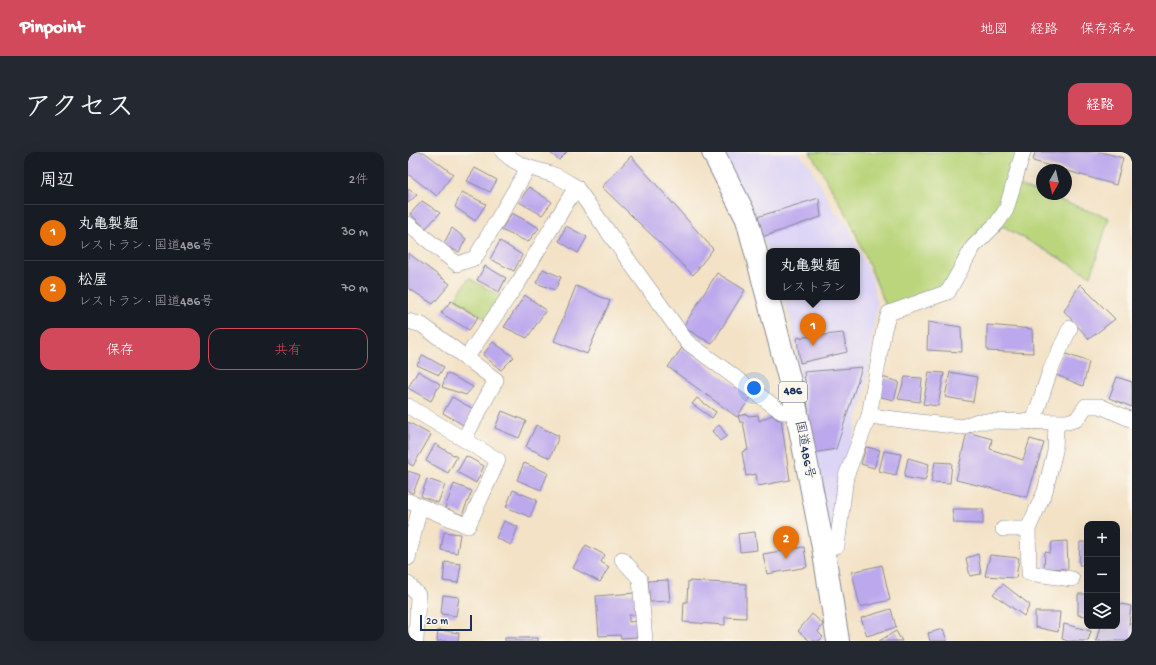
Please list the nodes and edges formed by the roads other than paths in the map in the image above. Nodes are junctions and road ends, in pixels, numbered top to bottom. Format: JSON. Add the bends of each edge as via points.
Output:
{"nodes":[{"id":1,"x":503,"y":152,"type":"edge"},
{"id":2,"x":713,"y":152,"type":"edge"},
{"id":3,"x":1023,"y":152,"type":"edge"},
{"id":4,"x":528,"y":168,"type":"junction"},
{"id":5,"x":576,"y":187,"type":"junction"},
{"id":6,"x":408,"y":224,"type":"edge"},
{"id":7,"x":766,"y":290,"type":"edge"},
{"id":8,"x":769,"y":300,"type":"edge"},
{"id":9,"x":408,"y":321,"type":"edge"},
{"id":10,"x":1070,"y":328,"type":"dead end"},
{"id":11,"x":466,"y":358,"type":"junction"},
{"id":12,"x":408,"y":406,"type":"edge"},
{"id":13,"x":797,"y":412,"type":"junction"},
{"id":14,"x":869,"y":416,"type":"junction"},
{"id":15,"x":1132,"y":420,"type":"edge"},
{"id":16,"x":1033,"y":422,"type":"junction"},
{"id":17,"x":1056,"y":422,"type":"junction"},
{"id":18,"x":464,"y":440,"type":"junction"},
{"id":19,"x":414,"y":503,"type":"edge"},
{"id":20,"x":1003,"y":529,"type":"dead end"},
{"id":21,"x":1028,"y":529,"type":"junction"},
{"id":22,"x":823,"y":547,"type":"junction"},
{"id":23,"x":408,"y":558,"type":"edge"},
{"id":24,"x":622,"y":559,"type":"dead end"},
{"id":25,"x":1072,"y":579,"type":"dead end"},
{"id":26,"x":408,"y":584,"type":"edge"},
{"id":27,"x":416,"y":641,"type":"edge"},
{"id":28,"x":645,"y":641,"type":"edge"},
{"id":29,"x":838,"y":641,"type":"edge"}],
"edges":[{"from":1,"to":4,"type":"street"},
{"from":2,"to":7,"type":"highway","name":"国道486号","number":"486","via":[[747,219]]},
{"from":3,"to":14,"type":"street","via":[[1006,210],[973,247],[948,292],[889,313]]},
{"from":4,"to":5,"type":"street","via":[[556,176]]},
{"from":4,"to":6,"type":"street","via":[[475,258],[458,264]]},
{"from":5,"to":11,"type":"street","via":[[520,280]]},
{"from":5,"to":13,"type":"street","via":[[687,342],[782,412]]},
{"from":8,"to":13,"type":"highway","name":"国道486号","number":"486"},
{"from":9,"to":11,"type":"street","via":[[422,325]]},
{"from":10,"to":16,"type":"street","via":[[1050,371]]},
{"from":11,"to":18,"type":"street","via":[[496,380]]},
{"from":12,"to":18,"type":"street"},
{"from":13,"to":22,"type":"highway","name":"国道486号","number":"486"},
{"from":14,"to":16,"type":"street","via":[[962,427],[978,421]]},
{"from":14,"to":22,"type":"street","via":[[846,476],[837,546]]},
{"from":15,"to":17,"type":"street","via":[[1100,406],[1086,406],[1077,419]]},
{"from":16,"to":17,"type":"street"},
{"from":17,"to":21,"type":"street","via":[[1055,451],[1045,492]]},
{"from":18,"to":19,"type":"street","via":[[498,460],[468,526]]},
{"from":19,"to":23,"type":"street"},
{"from":20,"to":21,"type":"street"},
{"from":21,"to":25,"type":"street","via":[[1029,573]]},
{"from":22,"to":29,"type":"highway","name":"国道486号","number":"486"},
{"from":24,"to":28,"type":"street","via":[[640,579]]},
{"from":26,"to":27,"type":"street","via":[[418,594]]}]}
